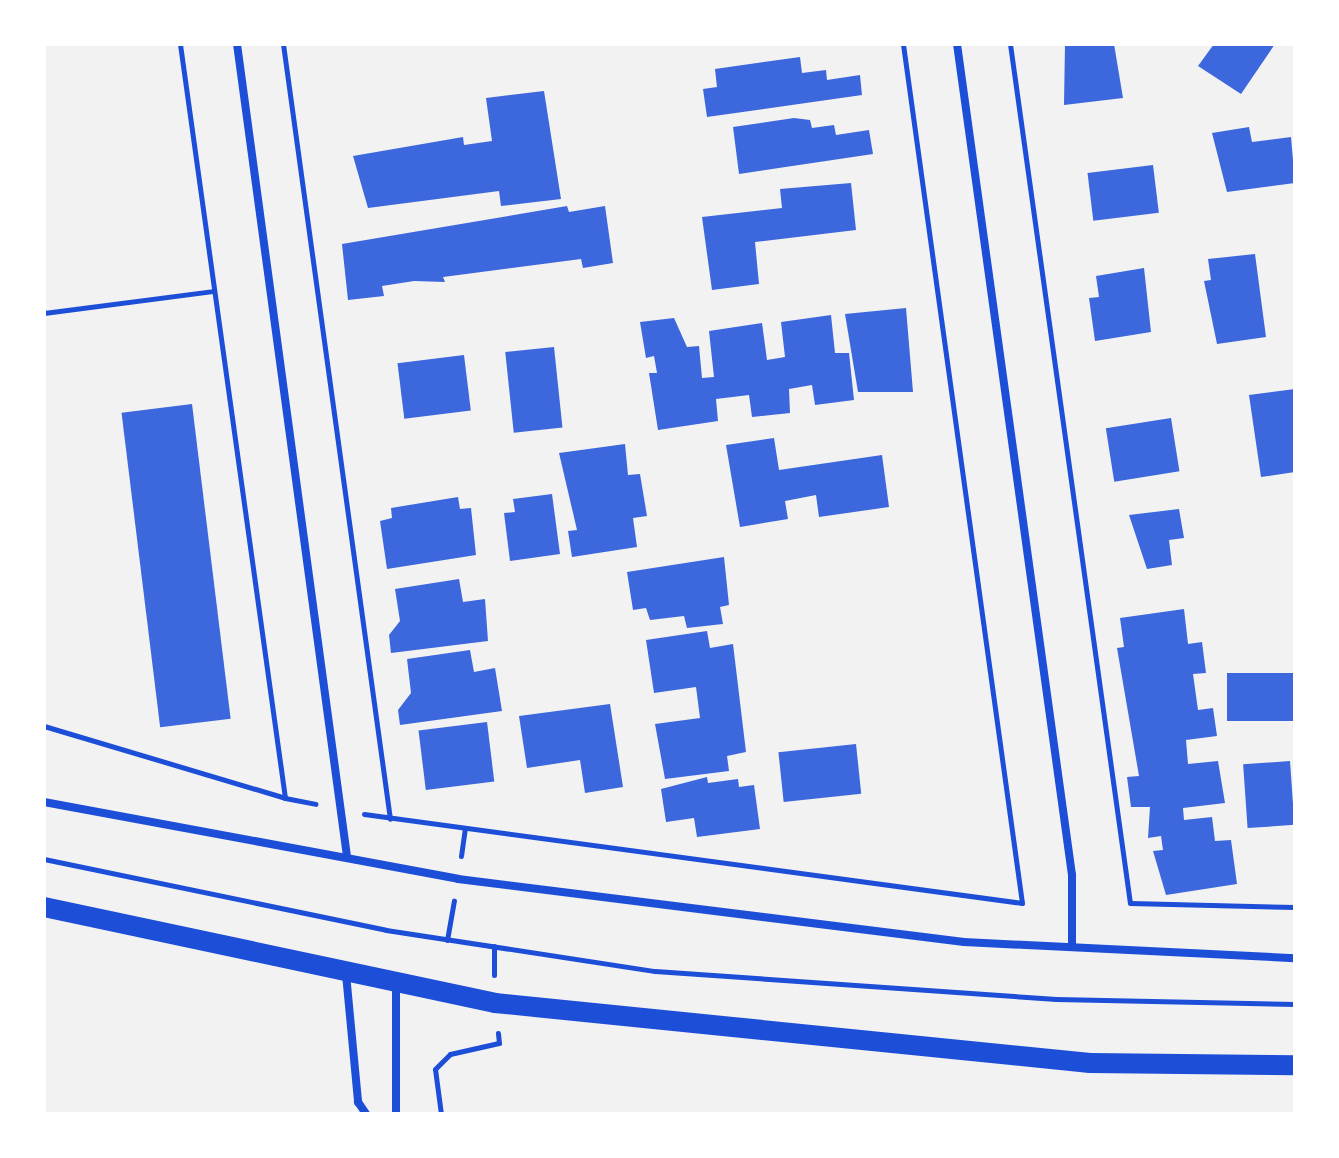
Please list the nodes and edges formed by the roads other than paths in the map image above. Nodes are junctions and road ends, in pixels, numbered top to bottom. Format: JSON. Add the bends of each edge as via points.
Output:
{"nodes":[{"id":1,"x":237,"y":44,"type":"edge"},
{"id":2,"x":957,"y":44,"type":"edge"},
{"id":3,"x":44,"y":802,"type":"edge"},
{"id":4,"x":347,"y":857,"type":"junction"},
{"id":5,"x":44,"y":907,"type":"edge"},
{"id":6,"x":1072,"y":944,"type":"junction"},
{"id":7,"x":1295,"y":958,"type":"edge"},
{"id":8,"x":346,"y":974,"type":"junction"},
{"id":9,"x":396,"y":986,"type":"junction"},
{"id":10,"x":1295,"y":1065,"type":"edge"},
{"id":11,"x":366,"y":1114,"type":"edge"},
{"id":12,"x":396,"y":1114,"type":"edge"}],
"edges":[{"from":1,"to":4,"type":"street"},
{"from":2,"to":6,"type":"street","via":[[1072,875]]},
{"from":3,"to":4,"type":"street"},
{"from":4,"to":6,"type":"street","via":[[458,879],[964,942]]},
{"from":5,"to":8,"type":"main road"},
{"from":6,"to":7,"type":"street"},
{"from":8,"to":9,"type":"main road"},
{"from":8,"to":11,"type":"street","via":[[358,1102]]},
{"from":9,"to":10,"type":"main road","via":[[495,1003],[1090,1063]]},
{"from":9,"to":12,"type":"street"}]}
